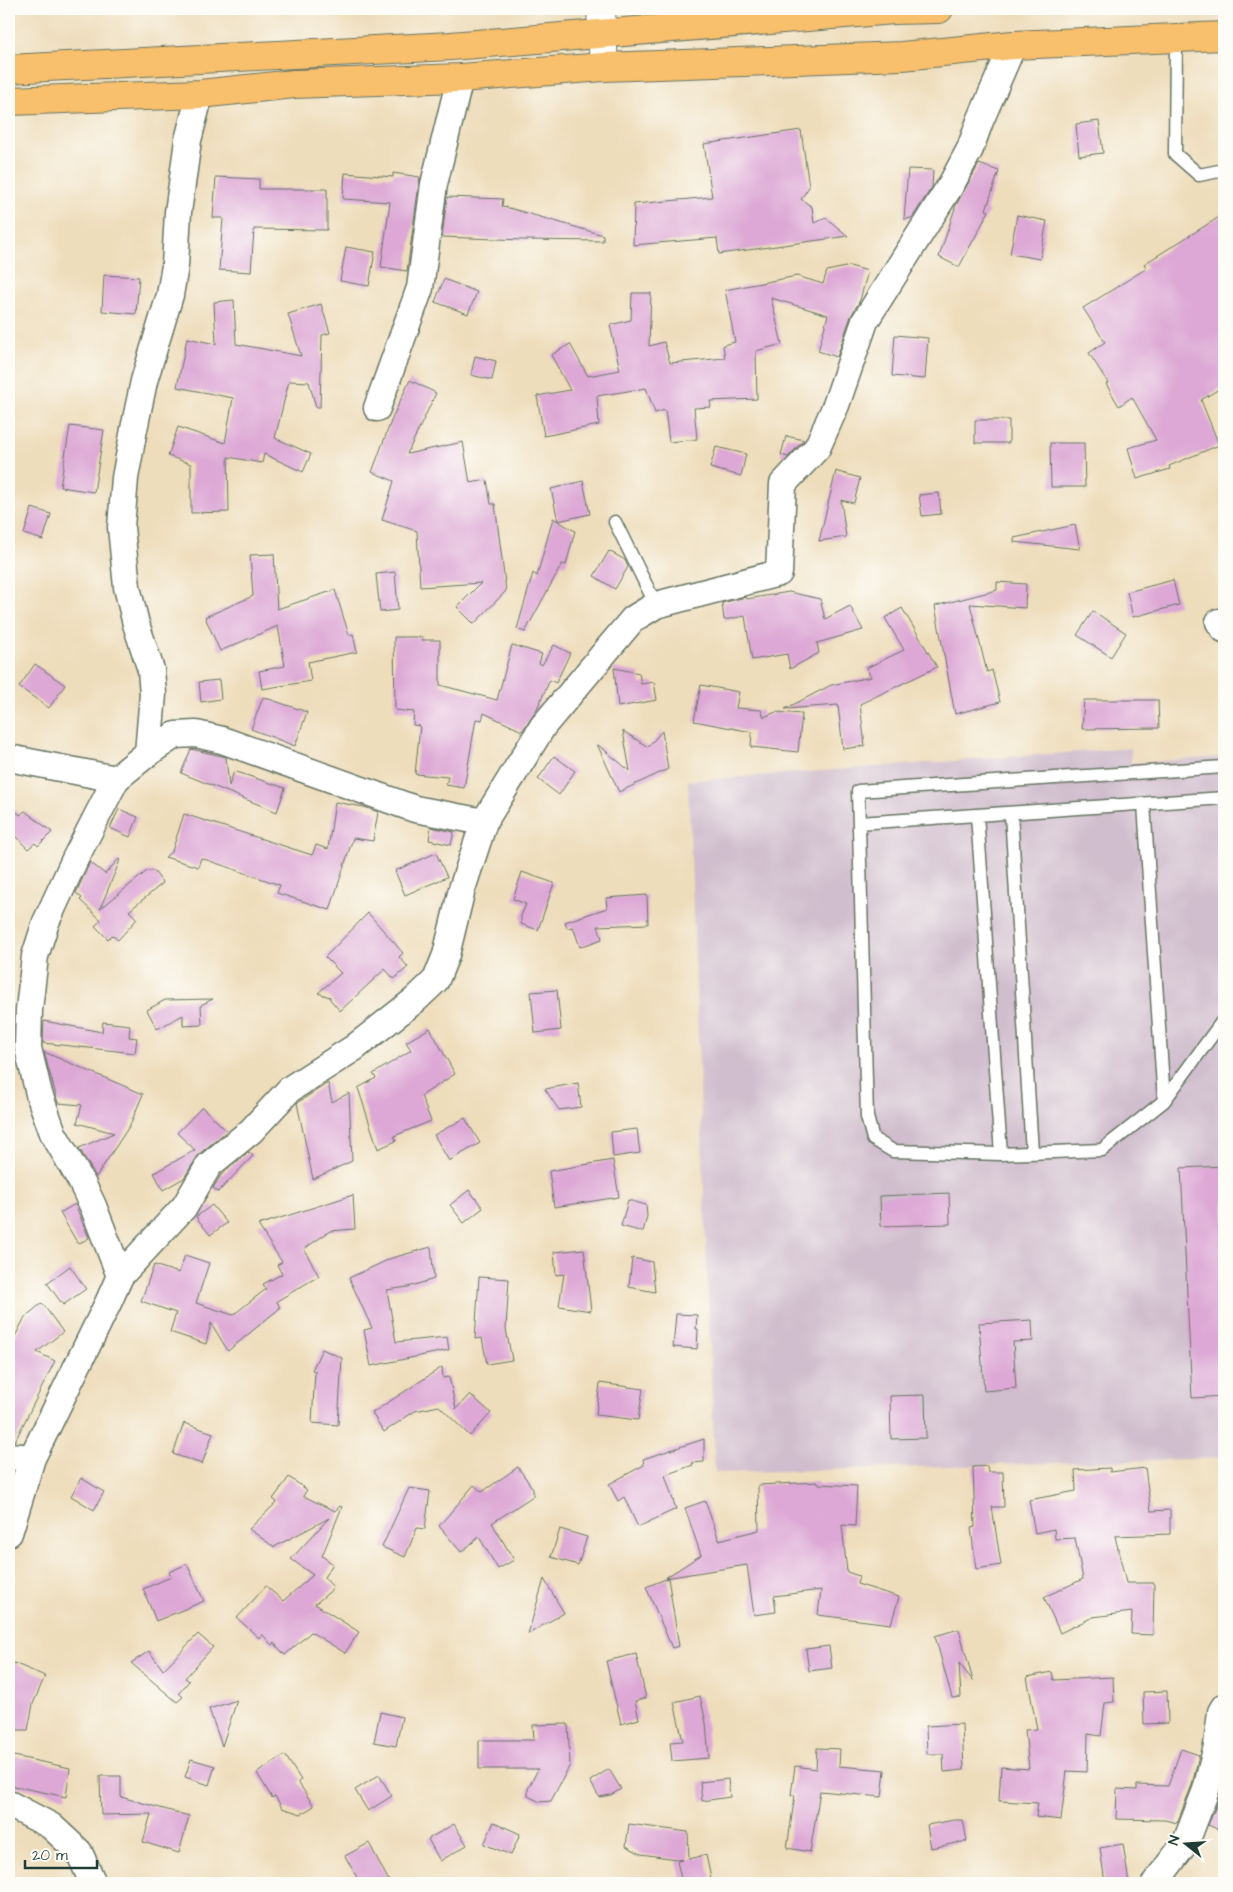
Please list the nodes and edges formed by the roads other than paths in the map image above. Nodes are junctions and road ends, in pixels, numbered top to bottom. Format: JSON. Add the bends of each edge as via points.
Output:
{"nodes":[{"id":1,"x":939,"y":9,"type":"edge"},
{"id":2,"x":894,"y":10,"type":"edge"},
{"id":3,"x":602,"y":22,"type":"edge"},
{"id":4,"x":1224,"y":36,"type":"edge"},
{"id":5,"x":1176,"y":38,"type":"junction"},
{"id":6,"x":1013,"y":45,"type":"junction"},
{"id":7,"x":604,"y":67,"type":"junction"},
{"id":8,"x":9,"y":69,"type":"edge"},
{"id":9,"x":460,"y":78,"type":"junction"},
{"id":10,"x":200,"y":94,"type":"junction"},
{"id":11,"x":9,"y":101,"type":"edge"},
{"id":12,"x":1224,"y":170,"type":"edge"},
{"id":13,"x":377,"y":408,"type":"dead end"},
{"id":14,"x":614,"y":522,"type":"dead end"},
{"id":15,"x":656,"y":605,"type":"junction"},
{"id":16,"x":148,"y":753,"type":"junction"},
{"id":17,"x":9,"y":758,"type":"edge"},
{"id":18,"x":1224,"y":767,"type":"edge"},
{"id":19,"x":116,"y":779,"type":"junction"},
{"id":20,"x":1224,"y":798,"type":"edge"},
{"id":21,"x":1144,"y":804,"type":"junction"},
{"id":22,"x":1011,"y":812,"type":"junction"},
{"id":23,"x":977,"y":815,"type":"junction"},
{"id":24,"x":484,"y":822,"type":"junction"},
{"id":25,"x":859,"y":823,"type":"junction"},
{"id":26,"x":1224,"y":1019,"type":"edge"},
{"id":27,"x":1164,"y":1101,"type":"junction"},
{"id":28,"x":1032,"y":1152,"type":"junction"},
{"id":29,"x":1001,"y":1154,"type":"junction"},
{"id":30,"x":120,"y":1276,"type":"junction"},
{"id":31,"x":20,"y":1457,"type":"edge"},
{"id":32,"x":9,"y":1533,"type":"edge"},
{"id":33,"x":1224,"y":1707,"type":"edge"},
{"id":34,"x":9,"y":1804,"type":"edge"},
{"id":35,"x":93,"y":1883,"type":"edge"},
{"id":36,"x":1155,"y":1883,"type":"edge"}],
"edges":[{"from":1,"to":2,"type":"highway"},
{"from":2,"to":3,"type":"highway"},
{"from":3,"to":7,"type":"street"},
{"from":3,"to":8,"type":"highway","via":[[451,46]]},
{"from":4,"to":5,"type":"highway"},
{"from":5,"to":6,"type":"highway"},
{"from":5,"to":12,"type":"lane","via":[[1175,154],[1199,175]]},
{"from":6,"to":7,"type":"highway","via":[[902,56]]},
{"from":6,"to":15,"type":"street","via":[[970,149],[952,183],[865,321],[836,405],[817,448],[783,484],[779,573]]},
{"from":7,"to":9,"type":"highway"},
{"from":9,"to":10,"type":"highway","via":[[294,84]]},
{"from":9,"to":13,"type":"street","via":[[434,184],[420,288]]},
{"from":10,"to":11,"type":"highway"},
{"from":10,"to":16,"type":"street","via":[[188,140],[178,212],[176,266],[144,381],[125,478],[121,527],[128,587],[151,670],[153,694]]},
{"from":14,"to":15,"type":"lane"},
{"from":15,"to":24,"type":"street","via":[[633,619],[543,726]]},
{"from":16,"to":19,"type":"street"},
{"from":16,"to":24,"type":"street","via":[[174,735],[196,734],[222,740],[415,809]]},
{"from":17,"to":19,"type":"street"},
{"from":18,"to":25,"type":"lane","via":[[858,791]]},
{"from":19,"to":30,"type":"street","via":[[46,922],[36,956],[28,1048],[53,1134],[94,1206]]},
{"from":20,"to":21,"type":"lane"},
{"from":21,"to":22,"type":"lane"},
{"from":21,"to":27,"type":"lane"},
{"from":22,"to":23,"type":"lane"},
{"from":22,"to":28,"type":"lane"},
{"from":23,"to":25,"type":"lane"},
{"from":23,"to":29,"type":"lane"},
{"from":24,"to":30,"type":"street","via":[[436,980],[354,1048],[290,1090],[251,1132],[209,1165],[185,1206]]},
{"from":25,"to":29,"type":"lane","via":[[867,1117],[873,1139],[893,1151]]},
{"from":26,"to":27,"type":"lane"},
{"from":27,"to":28,"type":"lane","via":[[1102,1150]]},
{"from":28,"to":29,"type":"lane"},
{"from":30,"to":31,"type":"street","via":[[108,1304]]},
{"from":31,"to":32,"type":"street"},
{"from":33,"to":36,"type":"street","via":[[1206,1790],[1186,1842]]},
{"from":34,"to":35,"type":"street","via":[[51,1826],[79,1852]]}]}
